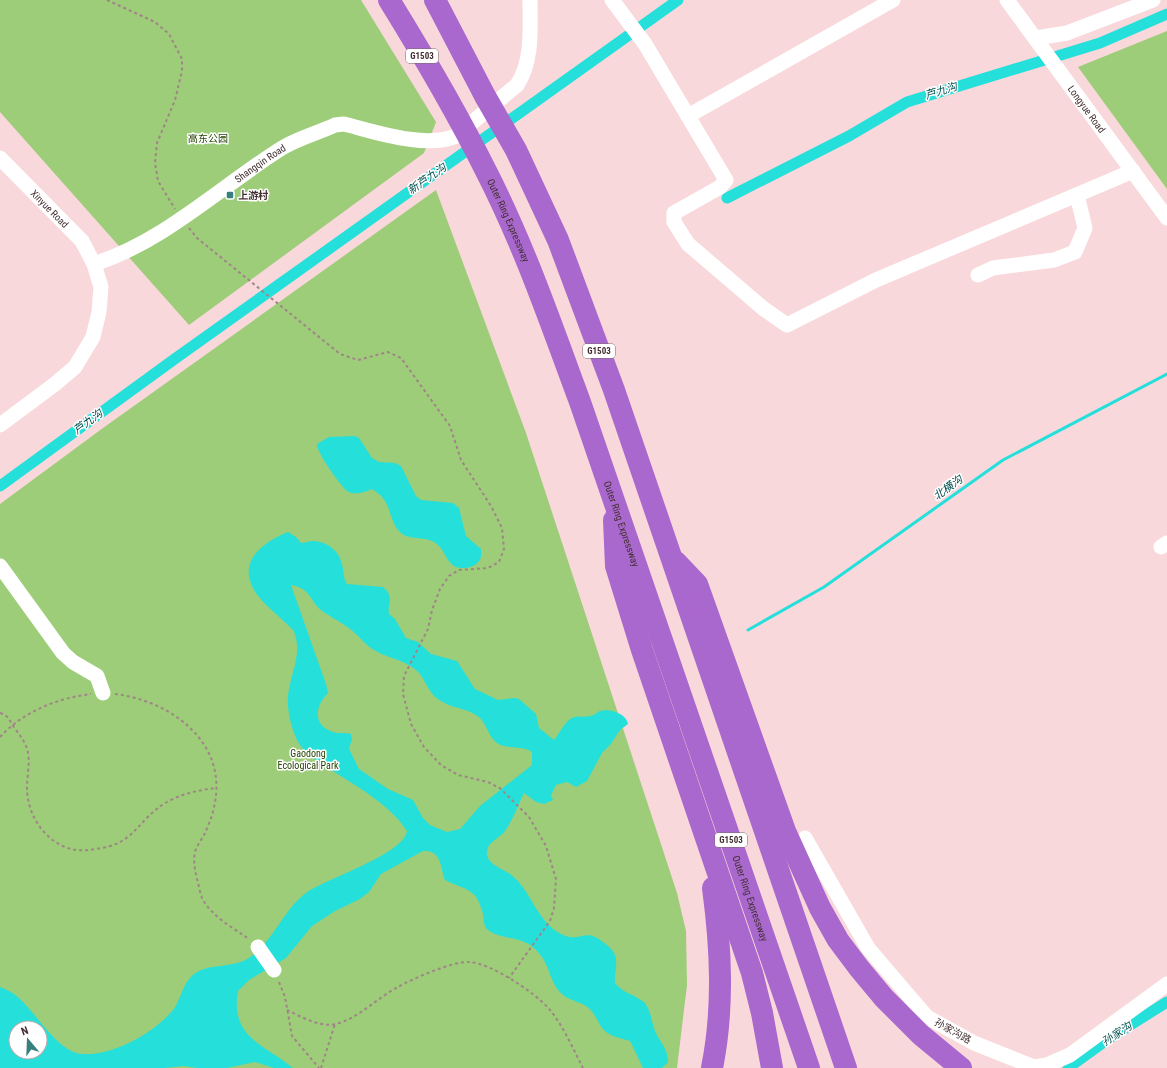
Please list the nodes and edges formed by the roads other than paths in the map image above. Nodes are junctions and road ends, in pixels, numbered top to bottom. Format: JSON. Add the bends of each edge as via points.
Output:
{"nodes":[{"id":1,"x":389,"y":0,"type":"edge"},
{"id":2,"x":435,"y":0,"type":"edge"},
{"id":3,"x":530,"y":0,"type":"edge"},
{"id":4,"x":612,"y":0,"type":"edge"},
{"id":5,"x":893,"y":0,"type":"edge"},
{"id":6,"x":1007,"y":0,"type":"edge"},
{"id":7,"x":1153,"y":0,"type":"edge"},
{"id":8,"x":1036,"y":39,"type":"junction"},
{"id":9,"x":688,"y":116,"type":"junction"},
{"id":10,"x":0,"y":158,"type":"edge"},
{"id":11,"x":1133,"y":171,"type":"junction"},
{"id":12,"x":1077,"y":195,"type":"junction"},
{"id":13,"x":1167,"y":218,"type":"edge"},
{"id":14,"x":94,"y":264,"type":"junction"},
{"id":15,"x":978,"y":275,"type":"dead end"},
{"id":16,"x":0,"y":425,"type":"edge"},
{"id":17,"x":613,"y":497,"type":"junction"},
{"id":18,"x":671,"y":557,"type":"junction"},
{"id":19,"x":0,"y":566,"type":"edge"},
{"id":20,"x":103,"y":693,"type":"road end"},
{"id":21,"x":805,"y":838,"type":"dead end"},
{"id":22,"x":716,"y":867,"type":"junction"},
{"id":23,"x":258,"y":947,"type":"road end"},
{"id":24,"x":274,"y":970,"type":"road end"},
{"id":25,"x":1167,"y":984,"type":"edge"},
{"id":26,"x":712,"y":1068,"type":"edge"},
{"id":27,"x":772,"y":1068,"type":"edge"},
{"id":28,"x":809,"y":1068,"type":"edge"},
{"id":29,"x":846,"y":1068,"type":"edge"},
{"id":30,"x":961,"y":1068,"type":"edge"}],
"edges":[{"from":1,"to":17,"type":"highway","name":"Outer Ring Expressway","number":"G1503","via":[[487,172],[549,317]]},
{"from":2,"to":18,"type":"highway","number":"G1503","via":[[516,150],[558,240],[614,390]]},
{"from":3,"to":14,"type":"street","name":"Shangqin Road","via":[[524,75],[517,85],[456,136],[447,140],[426,142],[344,124],[335,125],[283,147],[181,220],[119,256]]},
{"from":4,"to":9,"type":"street","via":[[645,44]]},
{"from":5,"to":9,"type":"street"},
{"from":6,"to":8,"type":"street","name":"Longyue Road"},
{"from":7,"to":8,"type":"street","via":[[1067,33]]},
{"from":8,"to":11,"type":"street","name":"Longyue Road"},
{"from":9,"to":12,"type":"street","via":[[726,180],[720,187],[674,213],[674,222],[688,244],[764,309],[787,325],[876,280]]},
{"from":10,"to":14,"type":"street","name":"Xinyue Road","via":[[82,241]]},
{"from":11,"to":12,"type":"street"},
{"from":11,"to":13,"type":"street","name":"Longyue Road"},
{"from":12,"to":15,"type":"street","via":[[1084,228],[1075,252],[1054,260],[993,268]]},
{"from":14,"to":16,"type":"street","via":[[101,287],[93,337],[75,367]]},
{"from":17,"to":22,"type":"highway","via":[[616,566]]},
{"from":17,"to":28,"type":"highway","name":"Outer Ring Expressway","number":"G1503"},
{"from":18,"to":29,"type":"highway","number":"G1503"},
{"from":18,"to":30,"type":"highway","via":[[697,584],[774,801],[801,869],[838,940],[884,998],[921,1035]]},
{"from":19,"to":20,"type":"street","via":[[63,653],[97,676]]},
{"from":21,"to":25,"type":"street","name":"孙家沟路","via":[[868,948],[927,1017],[987,1048],[1034,1067],[1047,1065],[1070,1055]]},
{"from":22,"to":26,"type":"highway","via":[[712,882],[721,970]]},
{"from":22,"to":27,"type":"highway","via":[[752,973]]},
{"from":23,"to":24,"type":"street"}]}
